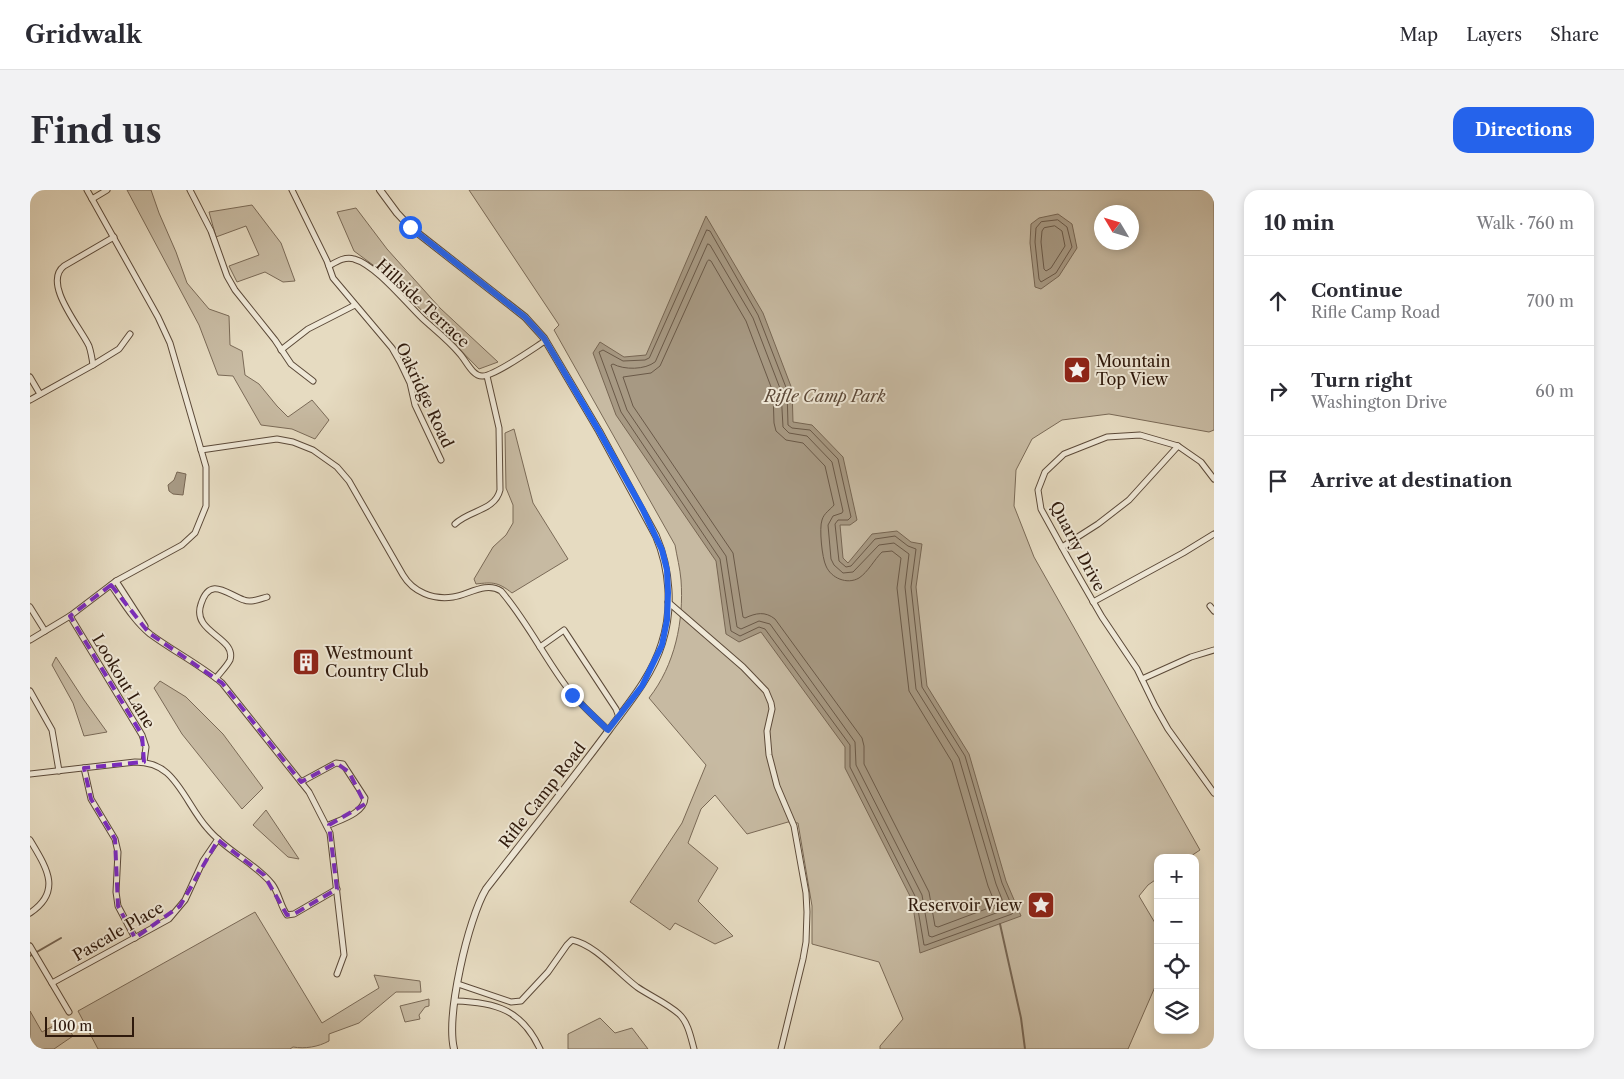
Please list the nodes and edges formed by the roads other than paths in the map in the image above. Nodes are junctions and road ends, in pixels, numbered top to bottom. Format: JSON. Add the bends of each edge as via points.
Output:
{"nodes":[{"id":1,"x":87,"y":190,"type":"edge"},
{"id":2,"x":107,"y":190,"type":"edge"},
{"id":3,"x":190,"y":190,"type":"edge"},
{"id":4,"x":292,"y":190,"type":"edge"},
{"id":5,"x":380,"y":190,"type":"edge"},
{"id":6,"x":92,"y":199,"type":"junction"},
{"id":7,"x":114,"y":238,"type":"junction"},
{"id":8,"x":329,"y":266,"type":"junction"},
{"id":9,"x":355,"y":305,"type":"junction"},
{"id":10,"x":130,"y":334,"type":"dead end"},
{"id":11,"x":545,"y":341,"type":"junction"},
{"id":12,"x":281,"y":350,"type":"junction"},
{"id":13,"x":93,"y":365,"type":"junction"},
{"id":14,"x":488,"y":376,"type":"junction"},
{"id":15,"x":30,"y":377,"type":"edge"},
{"id":16,"x":313,"y":381,"type":"dead end"},
{"id":17,"x":40,"y":394,"type":"junction"},
{"id":18,"x":30,"y":400,"type":"edge"},
{"id":19,"x":1178,"y":446,"type":"junction"},
{"id":20,"x":201,"y":450,"type":"junction"},
{"id":21,"x":441,"y":460,"type":"dead end"},
{"id":22,"x":1214,"y":479,"type":"edge"},
{"id":23,"x":455,"y":524,"type":"dead end"},
{"id":24,"x":1214,"y":534,"type":"edge"},
{"id":25,"x":1062,"y":547,"type":"junction"},
{"id":26,"x":116,"y":581,"type":"junction"},
{"id":27,"x":111,"y":585,"type":"junction"},
{"id":28,"x":267,"y":597,"type":"dead end"},
{"id":29,"x":668,"y":602,"type":"junction"},
{"id":30,"x":1093,"y":602,"type":"junction"},
{"id":31,"x":30,"y":607,"type":"edge"},
{"id":32,"x":70,"y":616,"type":"junction"},
{"id":33,"x":45,"y":631,"type":"junction"},
{"id":34,"x":149,"y":633,"type":"junction"},
{"id":35,"x":30,"y":640,"type":"edge"},
{"id":36,"x":540,"y":647,"type":"junction"},
{"id":37,"x":1214,"y":650,"type":"edge"},
{"id":38,"x":216,"y":678,"type":"junction"},
{"id":39,"x":1142,"y":679,"type":"junction"},
{"id":40,"x":30,"y":691,"type":"edge"},
{"id":41,"x":619,"y":717,"type":"junction"},
{"id":42,"x":608,"y":730,"type":"junction"},
{"id":43,"x":144,"y":762,"type":"junction"},
{"id":44,"x":84,"y":768,"type":"junction"},
{"id":45,"x":59,"y":771,"type":"junction"},
{"id":46,"x":30,"y":774,"type":"edge"},
{"id":47,"x":302,"y":782,"type":"junction"},
{"id":48,"x":1214,"y":793,"type":"edge"},
{"id":49,"x":327,"y":826,"type":"junction"},
{"id":50,"x":30,"y":840,"type":"edge"},
{"id":51,"x":218,"y":840,"type":"junction"},
{"id":52,"x":337,"y":889,"type":"junction"},
{"id":53,"x":30,"y":913,"type":"edge"},
{"id":54,"x":135,"y":938,"type":"junction"},
{"id":55,"x":30,"y":946,"type":"edge"},
{"id":56,"x":337,"y":974,"type":"dead end"},
{"id":57,"x":52,"y":983,"type":"junction"},
{"id":58,"x":458,"y":984,"type":"junction"},
{"id":59,"x":494,"y":996,"type":"junction"},
{"id":60,"x":455,"y":1001,"type":"junction"},
{"id":61,"x":492,"y":1005,"type":"junction"},
{"id":62,"x":69,"y":1012,"type":"dead end"},
{"id":63,"x":454,"y":1049,"type":"edge"},
{"id":64,"x":540,"y":1049,"type":"edge"},
{"id":65,"x":694,"y":1049,"type":"edge"},
{"id":66,"x":781,"y":1049,"type":"edge"}],
"edges":[{"from":1,"to":6,"type":"street"},
{"from":2,"to":6,"type":"street"},
{"from":3,"to":12,"type":"street","via":[[211,231],[231,283]]},
{"from":4,"to":8,"type":"street","name":"Oakridge Road"},
{"from":5,"to":11,"type":"street","name":"Rifle Camp Road","via":[[410,227],[525,317]]},
{"from":6,"to":7,"type":"street"},
{"from":7,"to":13,"type":"street","via":[[60,269],[56,277],[57,289],[89,346]]},
{"from":7,"to":20,"type":"street","via":[[164,330]]},
{"from":8,"to":9,"type":"street","name":"Oakridge Road","via":[[333,278]]},
{"from":8,"to":14,"type":"street","name":"Hillside Terrace","via":[[348,258],[366,265],[443,336],[473,372]]},
{"from":9,"to":12,"type":"street","via":[[308,329]]},
{"from":9,"to":21,"type":"street","name":"Oakridge Road","via":[[400,362]]},
{"from":10,"to":13,"type":"street","via":[[119,349]]},
{"from":11,"to":14,"type":"street"},
{"from":11,"to":29,"type":"street","name":"Rifle Camp Road","via":[[656,536],[667,570]]},
{"from":12,"to":16,"type":"street","via":[[291,364]]},
{"from":13,"to":17,"type":"street"},
{"from":14,"to":23,"type":"street","via":[[499,428],[500,490],[494,503]]},
{"from":15,"to":17,"type":"street"},
{"from":17,"to":18,"type":"street"},
{"from":19,"to":22,"type":"street","name":"Quarry Drive","via":[[1201,462]]},
{"from":19,"to":25,"type":"street","via":[[1129,500]]},
{"from":19,"to":25,"type":"street","name":"Quarry Drive","via":[[1140,435],[1107,437],[1064,454],[1045,472],[1038,490],[1041,509]]},
{"from":20,"to":26,"type":"street","via":[[206,467],[206,506],[195,533],[182,545]]},
{"from":20,"to":36,"type":"street","via":[[270,439],[285,440],[313,450],[337,466],[349,481],[412,587],[426,595],[443,598],[484,587],[497,588]]},
{"from":24,"to":30,"type":"street"},
{"from":25,"to":30,"type":"street","name":"Quarry Drive"},
{"from":26,"to":27,"type":"street"},
{"from":26,"to":34,"type":"street"},
{"from":27,"to":32,"type":"street"},
{"from":27,"to":34,"type":"street"},
{"from":28,"to":38,"type":"street","via":[[244,600],[217,588],[203,596],[198,612],[201,621],[227,644],[231,654],[229,662]]},
{"from":29,"to":41,"type":"street","name":"Rifle Camp Road","via":[[665,633],[656,658],[642,686]]},
{"from":29,"to":66,"type":"street","via":[[743,667],[766,691],[772,703],[766,731],[769,755],[777,786],[794,826],[807,912],[803,958]]},
{"from":30,"to":39,"type":"street","name":"Quarry Drive"},
{"from":31,"to":33,"type":"street"},
{"from":32,"to":33,"type":"street"},
{"from":32,"to":43,"type":"street","name":"Lookout Lane","via":[[142,735],[146,747]]},
{"from":33,"to":35,"type":"street"},
{"from":34,"to":38,"type":"street"},
{"from":36,"to":41,"type":"street","via":[[564,630]]},
{"from":36,"to":42,"type":"street","via":[[572,695]]},
{"from":37,"to":39,"type":"street"},
{"from":38,"to":47,"type":"street"},
{"from":39,"to":48,"type":"street","name":"Quarry Drive","via":[[1168,729]]},
{"from":40,"to":45,"type":"street","via":[[52,730]]},
{"from":41,"to":42,"type":"street","name":"Rifle Camp Road"},
{"from":42,"to":58,"type":"street","name":"Rifle Camp Road","via":[[479,901]]},
{"from":43,"to":44,"type":"street"},
{"from":43,"to":51,"type":"street","via":[[168,773]]},
{"from":44,"to":45,"type":"street"},
{"from":44,"to":54,"type":"street","via":[[91,799],[115,839],[118,852],[116,899],[120,913]]},
{"from":45,"to":46,"type":"street"},
{"from":47,"to":49,"type":"street"},
{"from":47,"to":49,"type":"street","via":[[336,763],[343,764],[365,798],[360,810]]},
{"from":49,"to":52,"type":"street"},
{"from":50,"to":53,"type":"street","via":[[48,870],[49,883],[45,900]]},
{"from":51,"to":52,"type":"street","via":[[264,874],[274,886],[287,914],[294,914]]},
{"from":51,"to":54,"type":"street","name":"Pascale Place","via":[[203,861],[180,906],[168,919]]},
{"from":52,"to":56,"type":"street","via":[[344,955]]},
{"from":54,"to":57,"type":"street","name":"Pascale Place"},
{"from":55,"to":57,"type":"street"},
{"from":57,"to":62,"type":"street"},
{"from":58,"to":59,"type":"street"},
{"from":58,"to":60,"type":"street","name":"Rifle Camp Road"},
{"from":59,"to":61,"type":"street"},
{"from":59,"to":65,"type":"street","via":[[511,1002],[521,1001],[567,945],[572,940],[578,941],[636,986],[680,1014]]},
{"from":60,"to":61,"type":"street"},
{"from":60,"to":63,"type":"street","name":"Rifle Camp Road"},
{"from":61,"to":64,"type":"street","via":[[513,1014],[522,1022]]}]}
